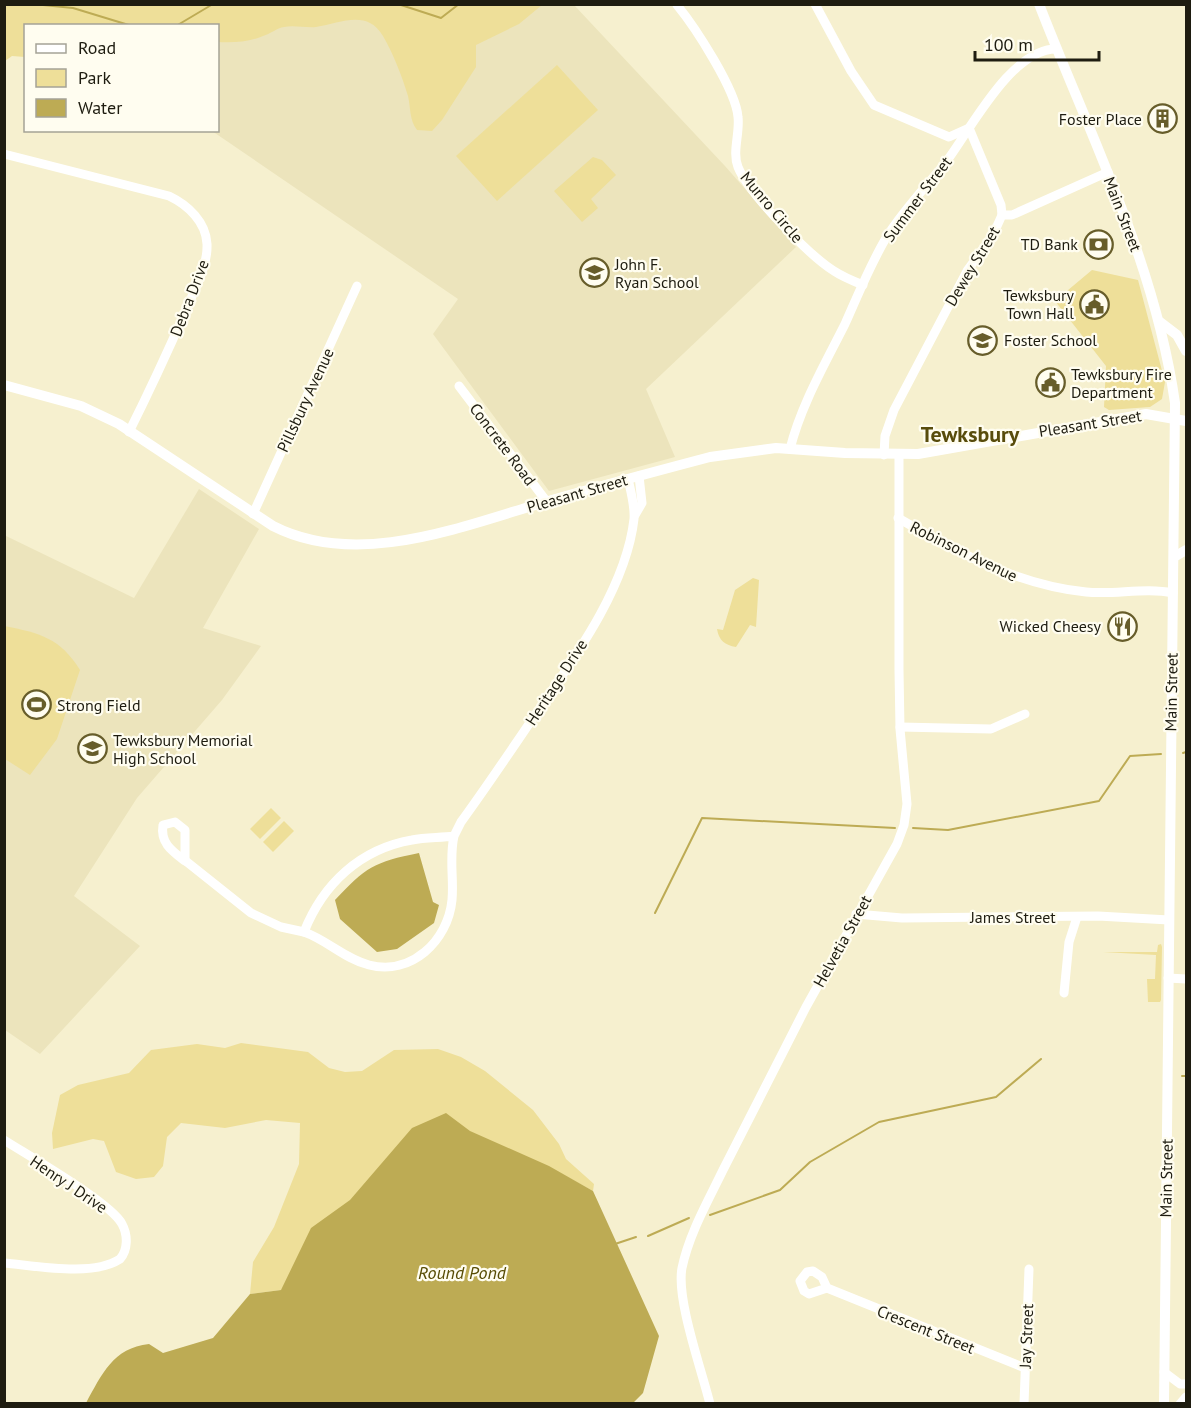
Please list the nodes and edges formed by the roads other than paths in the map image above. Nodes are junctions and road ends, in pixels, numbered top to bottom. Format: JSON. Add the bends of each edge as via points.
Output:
{"nodes":[{"id":1,"x":815,"y":4,"type":"edge"},
{"id":2,"x":1039,"y":4,"type":"edge"},
{"id":3,"x":677,"y":5,"type":"edge"},
{"id":4,"x":1056,"y":49,"type":"junction"},
{"id":5,"x":969,"y":128,"type":"junction"},
{"id":6,"x":4,"y":154,"type":"edge"},
{"id":7,"x":1108,"y":172,"type":"junction"},
{"id":8,"x":1002,"y":215,"type":"junction"},
{"id":9,"x":863,"y":285,"type":"junction"},
{"id":10,"x":357,"y":286,"type":"dead end"},
{"id":11,"x":1160,"y":322,"type":"junction"},
{"id":12,"x":1186,"y":351,"type":"edge"},
{"id":13,"x":4,"y":385,"type":"edge"},
{"id":14,"x":459,"y":386,"type":"dead end"},
{"id":15,"x":1175,"y":418,"type":"junction"},
{"id":16,"x":1186,"y":421,"type":"edge"},
{"id":17,"x":129,"y":432,"type":"junction"},
{"id":18,"x":790,"y":449,"type":"junction"},
{"id":19,"x":884,"y":455,"type":"junction"},
{"id":20,"x":899,"y":455,"type":"junction"},
{"id":21,"x":634,"y":477,"type":"junction"},
{"id":22,"x":547,"y":502,"type":"junction"},
{"id":23,"x":253,"y":514,"type":"junction"},
{"id":24,"x":898,"y":518,"type":"junction"},
{"id":25,"x":1186,"y":550,"type":"edge"},
{"id":26,"x":1174,"y":556,"type":"junction"},
{"id":27,"x":1173,"y":593,"type":"junction"},
{"id":28,"x":1025,"y":714,"type":"dead end"},
{"id":29,"x":900,"y":727,"type":"junction"},
{"id":30,"x":454,"y":836,"type":"junction"},
{"id":31,"x":187,"y":862,"type":"dead end"},
{"id":32,"x":856,"y":914,"type":"junction"},
{"id":33,"x":1077,"y":916,"type":"junction"},
{"id":34,"x":1169,"y":920,"type":"junction"},
{"id":35,"x":304,"y":932,"type":"junction"},
{"id":36,"x":1168,"y":978,"type":"junction"},
{"id":37,"x":1186,"y":979,"type":"edge"},
{"id":38,"x":1064,"y":993,"type":"dead end"},
{"id":39,"x":4,"y":1140,"type":"edge"},
{"id":40,"x":4,"y":1263,"type":"edge"},
{"id":41,"x":1029,"y":1269,"type":"dead end"},
{"id":42,"x":827,"y":1288,"type":"dead end"},
{"id":43,"x":1025,"y":1368,"type":"junction"},
{"id":44,"x":1164,"y":1372,"type":"junction"},
{"id":45,"x":1186,"y":1383,"type":"edge"},
{"id":46,"x":1186,"y":1397,"type":"edge"},
{"id":47,"x":710,"y":1404,"type":"edge"},
{"id":48,"x":1024,"y":1404,"type":"edge"},
{"id":49,"x":1164,"y":1404,"type":"edge"},
{"id":50,"x":1180,"y":1404,"type":"edge"}],
"edges":[{"from":1,"to":5,"type":"street","via":[[874,105],[949,137]]},
{"from":2,"to":4,"type":"main road","name":"Main Street"},
{"from":3,"to":9,"type":"street","name":"Munro Circle","via":[[693,26],[734,101],[738,116],[737,159],[744,176],[781,222],[820,261]]},
{"from":4,"to":5,"type":"street","name":"Summer Street","via":[[1041,52],[1005,79]]},
{"from":4,"to":7,"type":"main road","name":"Main Street"},
{"from":5,"to":8,"type":"street"},
{"from":5,"to":9,"type":"street","name":"Summer Street","via":[[887,236]]},
{"from":6,"to":17,"type":"street","name":"Debra Drive","via":[[169,196],[192,212],[204,230],[207,253],[200,276]]},
{"from":7,"to":8,"type":"street","name":"Dewey Street","via":[[1012,215]]},
{"from":7,"to":11,"type":"main road","name":"Main Street"},
{"from":8,"to":19,"type":"street","name":"Dewey Street","via":[[967,271],[894,410],[885,436]]},
{"from":9,"to":18,"type":"street","name":"Summer Street","via":[[801,415]]},
{"from":10,"to":23,"type":"street","name":"Pillsbury Avenue"},
{"from":11,"to":12,"type":"main road","via":[[1177,335]]},
{"from":11,"to":15,"type":"main road","name":"Main Street"},
{"from":13,"to":17,"type":"main road","name":"Pleasant Street","via":[[93,411]]},
{"from":14,"to":22,"type":"street","name":"Concrete Road"},
{"from":15,"to":16,"type":"main road","name":"Pleasant Street"},
{"from":15,"to":20,"type":"main road","name":"Pleasant Street","via":[[1154,414],[1111,418],[930,453]]},
{"from":15,"to":26,"type":"main road","name":"Main Street"},
{"from":17,"to":23,"type":"main road","name":"Pleasant Street"},
{"from":18,"to":19,"type":"main road","name":"Pleasant Street"},
{"from":18,"to":21,"type":"main road","name":"Pleasant Street","via":[[710,457]]},
{"from":19,"to":20,"type":"main road","name":"Pleasant Street"},
{"from":20,"to":24,"type":"street","name":"Helvetia Street"},
{"from":21,"to":22,"type":"main road","name":"Pleasant Street"},
{"from":21,"to":30,"type":"street","name":"Heritage Drive","via":[[634,517],[623,559],[594,623]]},
{"from":22,"to":23,"type":"main road","name":"Pleasant Street","via":[[436,532],[363,544],[308,540]]},
{"from":24,"to":27,"type":"street","name":"Robinson Avenue","via":[[994,568],[1045,586],[1106,594]]},
{"from":24,"to":29,"type":"street","name":"Helvetia Street"},
{"from":25,"to":26,"type":"main road"},
{"from":26,"to":27,"type":"main road","name":"Main Street"},
{"from":27,"to":34,"type":"main road","name":"Main Street"},
{"from":28,"to":29,"type":"street","via":[[991,729]]},
{"from":29,"to":32,"type":"street","name":"Helvetia Street","via":[[906,818],[897,844]]},
{"from":30,"to":35,"type":"street","via":[[398,843],[357,862],[322,895]]},
{"from":30,"to":35,"type":"street","name":"Heritage Drive","via":[[450,915],[431,947],[414,961],[390,967],[370,965]]},
{"from":31,"to":35,"type":"street","name":"Heritage Drive","via":[[251,913],[281,927]]},
{"from":32,"to":33,"type":"street","name":"James Street","via":[[902,918]]},
{"from":32,"to":47,"type":"street","name":"Helvetia Street","via":[[719,1178],[682,1267],[687,1311]]},
{"from":33,"to":34,"type":"street","name":"James Street"},
{"from":33,"to":38,"type":"street","via":[[1069,942]]},
{"from":34,"to":36,"type":"main road","name":"Main Street"},
{"from":36,"to":37,"type":"street"},
{"from":36,"to":44,"type":"main road","name":"Main Street"},
{"from":39,"to":40,"type":"street","name":"Henry J Drive","via":[[103,1205],[122,1224],[127,1243],[120,1259],[102,1267]]},
{"from":41,"to":43,"type":"street","name":"Jay Street"},
{"from":42,"to":43,"type":"street","name":"Crescent Street"},
{"from":43,"to":48,"type":"street","name":"Jay Street"},
{"from":44,"to":45,"type":"street","via":[[1180,1384]]},
{"from":44,"to":49,"type":"main road","name":"Main Street"},
{"from":46,"to":50,"type":"street"}]}
